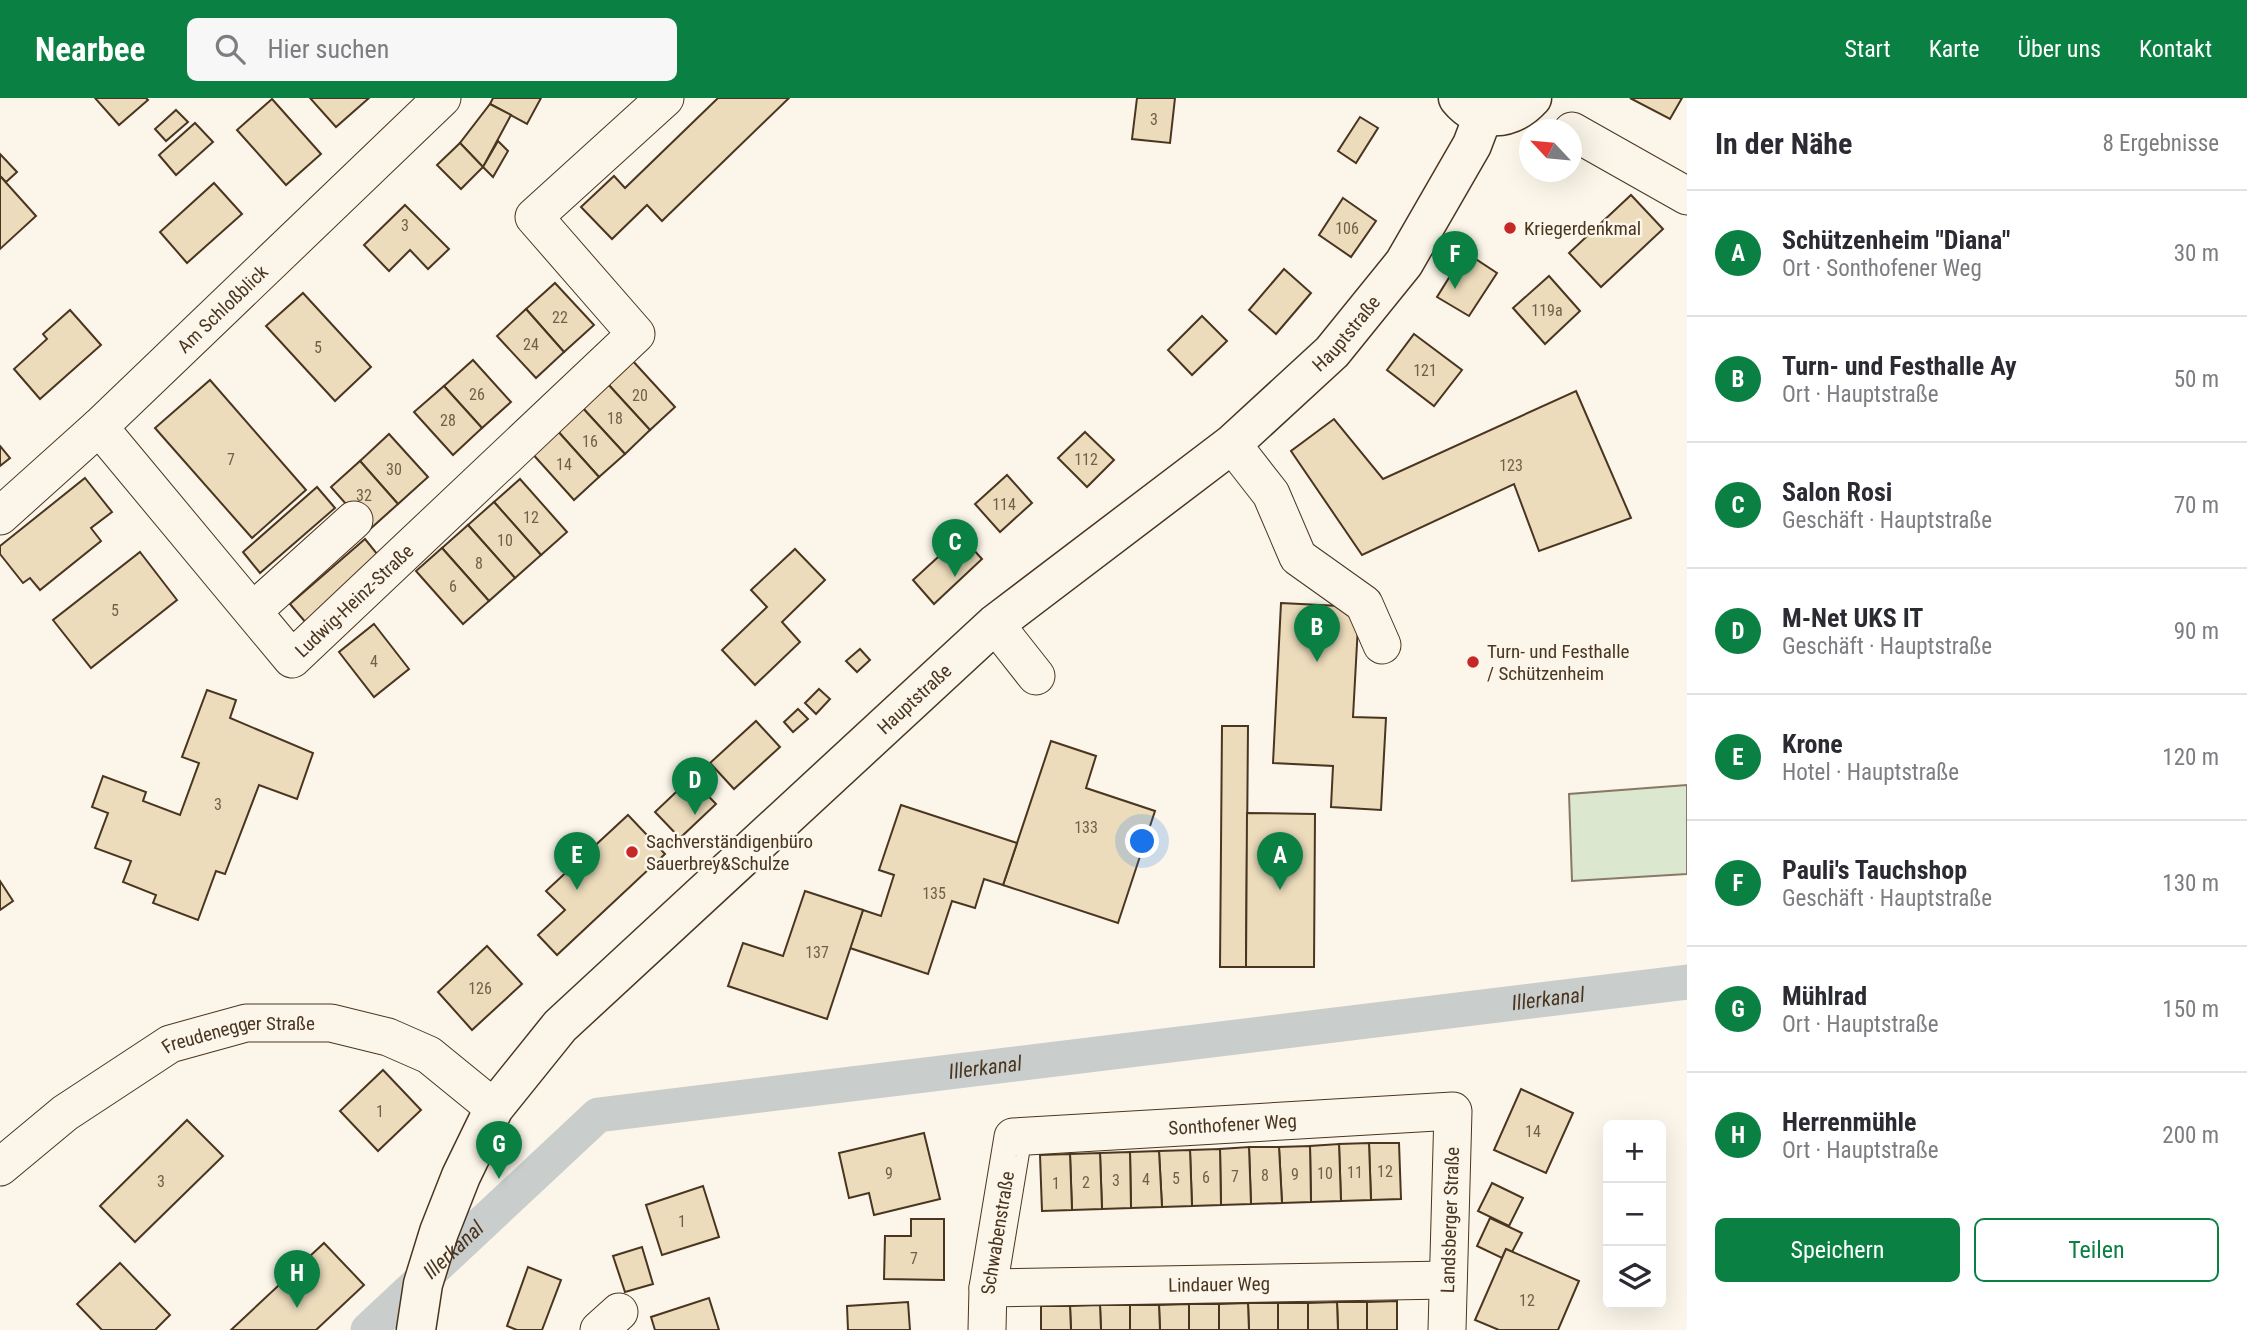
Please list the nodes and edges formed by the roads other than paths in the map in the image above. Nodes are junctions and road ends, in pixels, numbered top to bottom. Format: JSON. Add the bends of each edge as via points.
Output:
{"nodes":[{"id":1,"x":442,"y":98,"type":"edge"},
{"id":2,"x":665,"y":98,"type":"edge"},
{"id":3,"x":1532,"y":98,"type":"edge"},
{"id":4,"x":1470,"y":107,"type":"edge"},
{"id":5,"x":1557,"y":119,"type":"edge"},
{"id":6,"x":1582,"y":137,"type":"edge"},
{"id":7,"x":1687,"y":196,"type":"edge"},
{"id":8,"x":99,"y":427,"type":"junction"},
{"id":9,"x":1232,"y":444,"type":"junction"},
{"id":10,"x":0,"y":516,"type":"edge"},
{"id":11,"x":355,"y":520,"type":"dead end"},
{"id":12,"x":253,"y":611,"type":"junction"},
{"id":13,"x":995,"y":624,"type":"junction"},
{"id":14,"x":1382,"y":645,"type":"dead end"},
{"id":15,"x":1037,"y":676,"type":"dead end"},
{"id":16,"x":494,"y":1108,"type":"junction"},
{"id":17,"x":1452,"y":1111,"type":"joint"},
{"id":18,"x":1013,"y":1137,"type":"joint"},
{"id":19,"x":0,"y":1167,"type":"edge"},
{"id":20,"x":1448,"y":1280,"type":"junction"},
{"id":21,"x":988,"y":1288,"type":"junction"},
{"id":22,"x":416,"y":1330,"type":"edge"},
{"id":23,"x":988,"y":1330,"type":"edge"},
{"id":24,"x":1447,"y":1330,"type":"edge"}],
"edges":[{"from":1,"to":8,"type":"street","name":"Am Schloßblick"},
{"from":2,"to":12,"type":"street","name":"Ludwig-Heinz-Straße","via":[[534,217],[636,334],[292,659]]},
{"from":3,"to":4,"type":"main road","via":[[1508,116]]},
{"from":3,"to":5,"type":"street"},
{"from":4,"to":9,"type":"main road","name":"Hauptstraße","via":[[1472,145],[1391,282],[1332,352]]},
{"from":6,"to":7,"type":"street"},
{"from":8,"to":10,"type":"street","name":"Am Schloßblick"},
{"from":8,"to":12,"type":"street","name":"Ludwig-Heinz-Straße"},
{"from":9,"to":13,"type":"main road","name":"Hauptstraße"},
{"from":9,"to":14,"type":"street","via":[[1271,494],[1298,557],[1364,604]]},
{"from":11,"to":12,"type":"street"},
{"from":13,"to":15,"type":"street"},
{"from":13,"to":16,"type":"main road","name":"Hauptstraße","via":[[560,1026]]},
{"from":16,"to":19,"type":"street","name":"Freudenegger Straße","via":[[429,1055],[388,1037],[331,1023],[246,1023],[170,1044],[65,1113]]},
{"from":16,"to":22,"type":"main road","name":"Hauptstraße","via":[[439,1232],[423,1284]]},
{"from":17,"to":18,"type":"street","name":"Sonthofener Weg"},
{"from":17,"to":20,"type":"street","name":"Landsberger Straße"},
{"from":18,"to":21,"type":"street","name":"Schwabenstraße"},
{"from":20,"to":21,"type":"street","name":"Lindauer Weg"},
{"from":20,"to":24,"type":"street","name":"Landsberger Straße"},
{"from":21,"to":23,"type":"street","name":"Schwabenstraße"}]}
